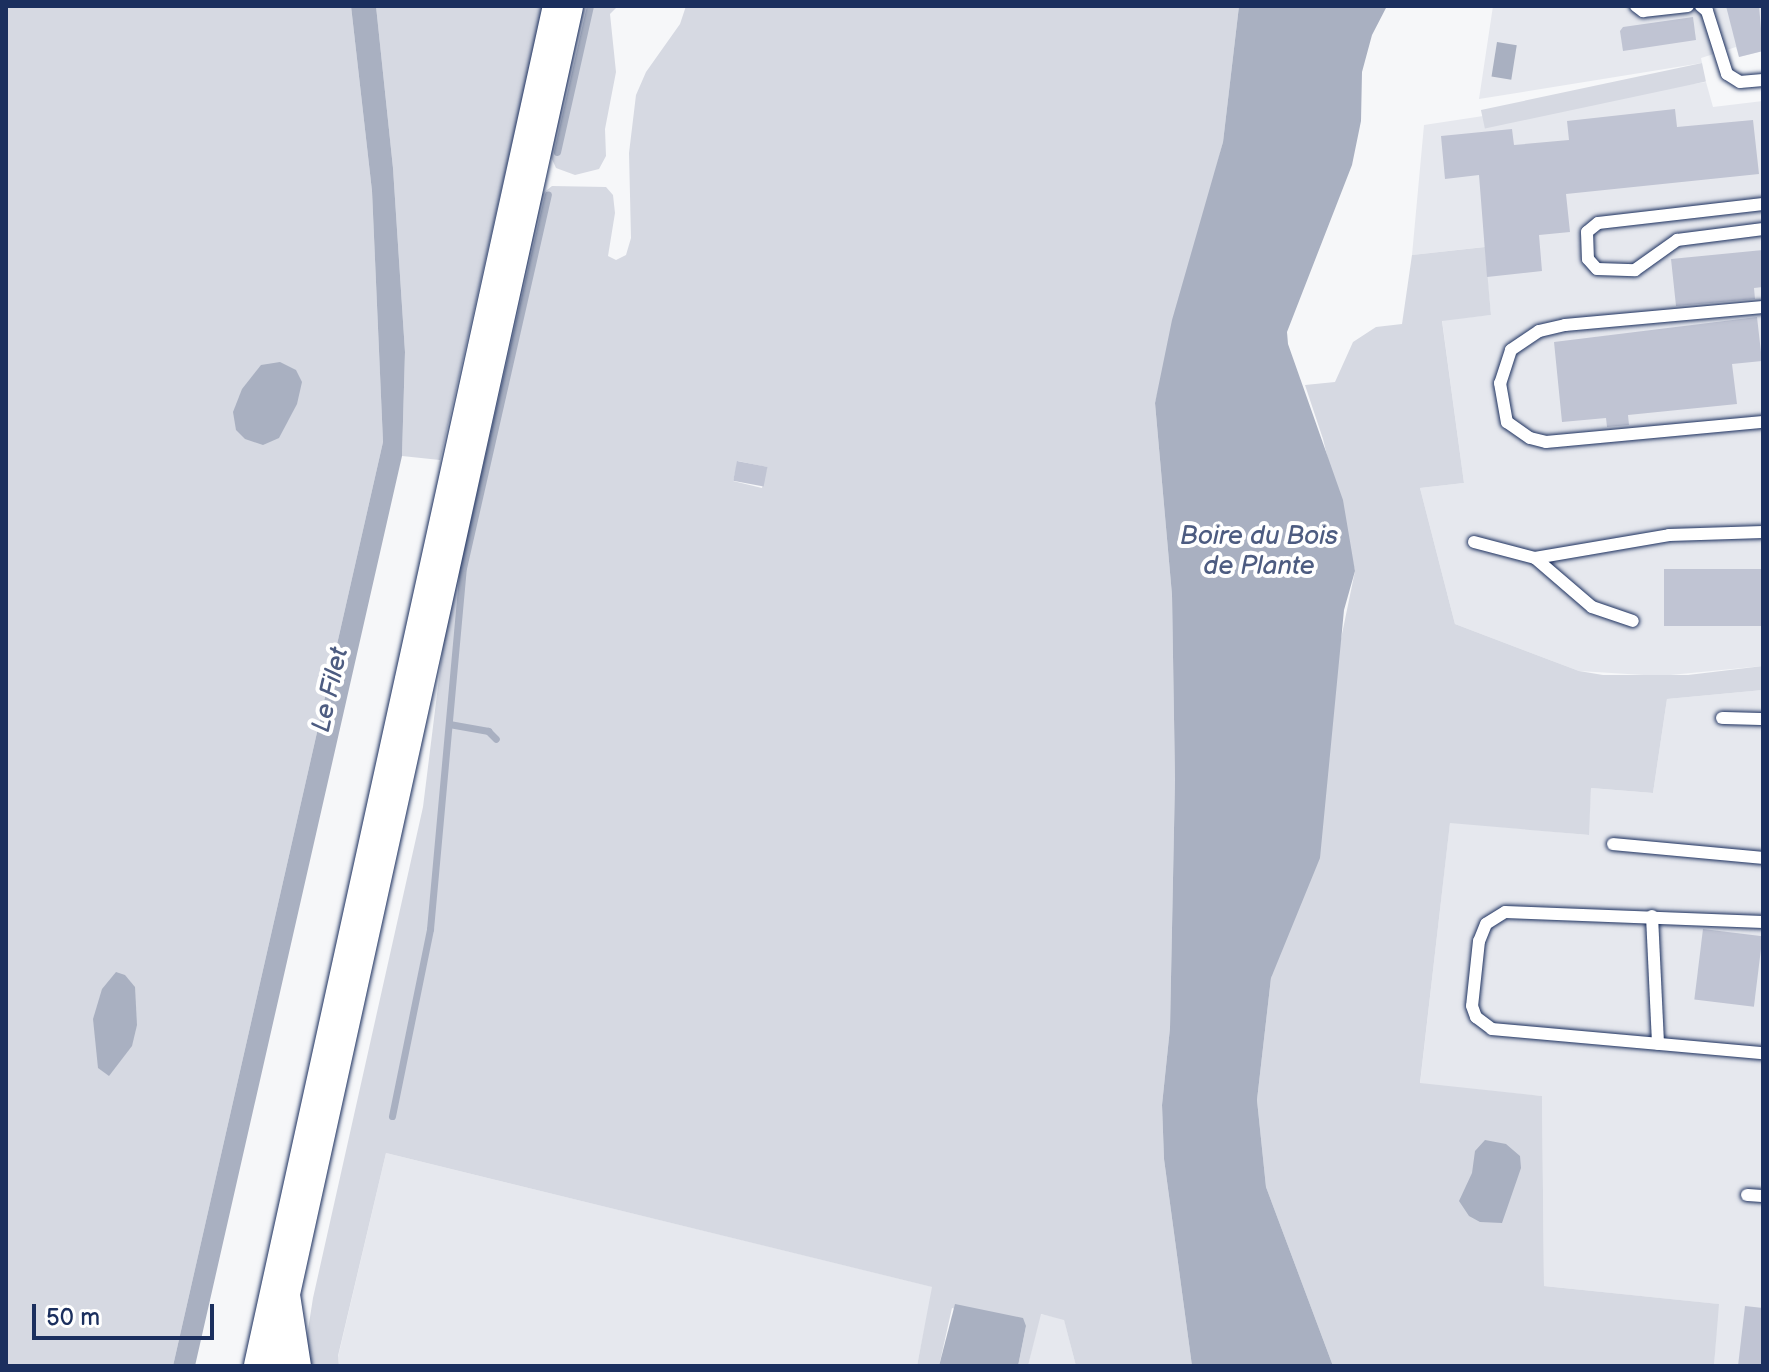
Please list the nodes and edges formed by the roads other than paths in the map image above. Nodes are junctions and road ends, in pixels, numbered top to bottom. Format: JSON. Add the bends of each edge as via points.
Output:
{"nodes":[{"id":1,"x":563,"y":6,"type":"edge"},
{"id":2,"x":1636,"y":6,"type":"edge"},
{"id":3,"x":1688,"y":6,"type":"edge"},
{"id":4,"x":1701,"y":6,"type":"edge"},
{"id":5,"x":1763,"y":80,"type":"edge"},
{"id":6,"x":1763,"y":204,"type":"edge"},
{"id":7,"x":1689,"y":212,"type":"junction"},
{"id":8,"x":1763,"y":229,"type":"edge"},
{"id":9,"x":1691,"y":236,"type":"junction"},
{"id":10,"x":1763,"y":307,"type":"edge"},
{"id":11,"x":1763,"y":422,"type":"edge"},
{"id":12,"x":1763,"y":532,"type":"edge"},
{"id":13,"x":1474,"y":542,"type":"dead end"},
{"id":14,"x":1535,"y":558,"type":"junction"},
{"id":15,"x":1633,"y":621,"type":"dead end"},
{"id":16,"x":1722,"y":718,"type":"dead end"},
{"id":17,"x":1763,"y":719,"type":"edge"},
{"id":18,"x":1613,"y":844,"type":"dead end"},
{"id":19,"x":1763,"y":858,"type":"edge"},
{"id":20,"x":1652,"y":916,"type":"junction"},
{"id":21,"x":1763,"y":922,"type":"edge"},
{"id":22,"x":1658,"y":1044,"type":"junction"},
{"id":23,"x":1763,"y":1053,"type":"edge"},
{"id":24,"x":1747,"y":1195,"type":"dead end"},
{"id":25,"x":1763,"y":1196,"type":"edge"},
{"id":26,"x":284,"y":1276,"type":"junction"},
{"id":27,"x":264,"y":1366,"type":"edge"},
{"id":28,"x":298,"y":1366,"type":"edge"}],
"edges":[{"from":1,"to":26,"type":"main road"},
{"from":2,"to":3,"type":"lane","via":[[1643,11]]},
{"from":4,"to":5,"type":"lane","via":[[1727,74],[1740,82]]},
{"from":6,"to":7,"type":"lane"},
{"from":7,"to":9,"type":"lane"},
{"from":7,"to":9,"type":"lane","via":[[1598,223],[1587,232],[1588,259],[1597,269],[1635,270]]},
{"from":8,"to":9,"type":"lane"},
{"from":10,"to":11,"type":"lane","via":[[1539,331],[1511,350],[1500,383],[1507,422],[1546,442]]},
{"from":12,"to":14,"type":"lane","via":[[1669,535]]},
{"from":13,"to":14,"type":"lane"},
{"from":14,"to":15,"type":"lane","via":[[1592,607]]},
{"from":16,"to":17,"type":"lane"},
{"from":18,"to":19,"type":"lane"},
{"from":20,"to":21,"type":"lane"},
{"from":20,"to":22,"type":"lane"},
{"from":20,"to":22,"type":"lane","via":[[1495,916],[1479,941],[1472,1006],[1476,1017],[1492,1029]]},
{"from":22,"to":23,"type":"lane"},
{"from":24,"to":25,"type":"lane"},
{"from":26,"to":27,"type":"main road"},
{"from":26,"to":28,"type":"street"}]}
